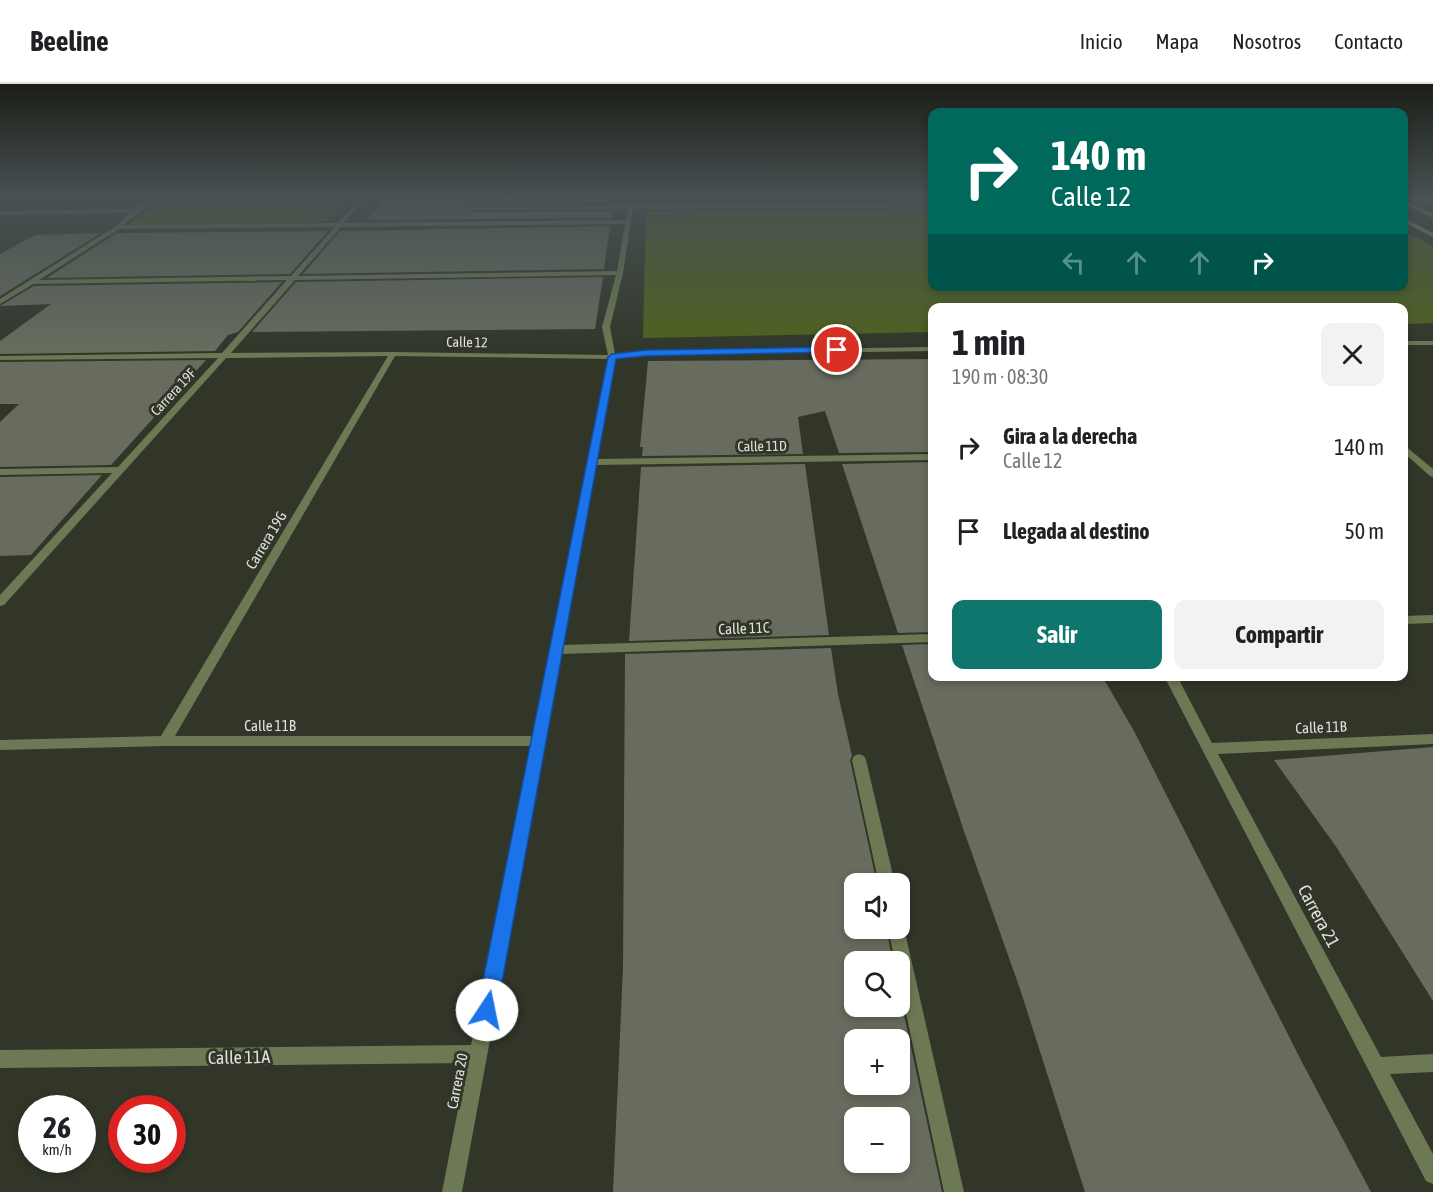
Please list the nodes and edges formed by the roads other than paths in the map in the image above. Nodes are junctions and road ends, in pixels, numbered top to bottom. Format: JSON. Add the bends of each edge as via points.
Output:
{"nodes":[{"id":1,"x":82,"y":250,"type":"edge"},
{"id":2,"x":318,"y":250,"type":"edge"},
{"id":3,"x":623,"y":250,"type":"edge"},
{"id":4,"x":620,"y":273,"type":"junction"},
{"id":5,"x":294,"y":276,"type":"junction"},
{"id":6,"x":30,"y":282,"type":"junction"},
{"id":7,"x":0,"y":302,"type":"edge"},
{"id":8,"x":1408,"y":343,"type":"edge"},
{"id":9,"x":1433,"y":343,"type":"edge"},
{"id":10,"x":928,"y":349,"type":"edge"},
{"id":11,"x":393,"y":354,"type":"junction"},
{"id":12,"x":225,"y":355,"type":"junction"},
{"id":13,"x":612,"y":357,"type":"junction"},
{"id":14,"x":0,"y":358,"type":"edge"},
{"id":15,"x":1408,"y":453,"type":"edge"},
{"id":16,"x":928,"y":457,"type":"edge"},
{"id":17,"x":592,"y":462,"type":"junction"},
{"id":18,"x":118,"y":470,"type":"junction"},
{"id":19,"x":0,"y":472,"type":"edge"},
{"id":20,"x":1433,"y":474,"type":"edge"},
{"id":21,"x":0,"y":602,"type":"edge"},
{"id":22,"x":1433,"y":619,"type":"edge"},
{"id":23,"x":1408,"y":620,"type":"edge"},
{"id":24,"x":928,"y":638,"type":"edge"},
{"id":25,"x":556,"y":650,"type":"junction"},
{"id":26,"x":1173,"y":681,"type":"edge"},
{"id":27,"x":1433,"y":739,"type":"edge"},
{"id":28,"x":165,"y":741,"type":"junction"},
{"id":29,"x":539,"y":741,"type":"junction"},
{"id":30,"x":0,"y":745,"type":"edge"},
{"id":31,"x":1210,"y":748,"type":"junction"},
{"id":32,"x":860,"y":760,"type":"dead end"},
{"id":33,"x":884,"y":873,"type":"edge"},
{"id":34,"x":898,"y":939,"type":"edge"},
{"id":35,"x":479,"y":1054,"type":"junction"},
{"id":36,"x":0,"y":1059,"type":"edge"},
{"id":37,"x":1433,"y":1064,"type":"edge"},
{"id":38,"x":1376,"y":1066,"type":"junction"},
{"id":39,"x":1433,"y":1174,"type":"edge"},
{"id":40,"x":452,"y":1192,"type":"edge"},
{"id":41,"x":954,"y":1192,"type":"edge"}],
"edges":[{"from":1,"to":6,"type":"street"},
{"from":2,"to":5,"type":"street","name":"Carrera 19F"},
{"from":3,"to":4,"type":"street","name":"Carrera 20"},
{"from":4,"to":5,"type":"street"},
{"from":4,"to":13,"type":"street","name":"Carrera 20","via":[[606,327]]},
{"from":5,"to":6,"type":"street"},
{"from":5,"to":12,"type":"street","name":"Carrera 19F"},
{"from":6,"to":7,"type":"street"},
{"from":8,"to":9,"type":"street"},
{"from":10,"to":13,"type":"street","name":"Calle 12"},
{"from":11,"to":12,"type":"street","name":"Calle 12"},
{"from":11,"to":13,"type":"street","name":"Calle 12"},
{"from":11,"to":28,"type":"street","name":"Carrera 19G"},
{"from":12,"to":14,"type":"street","name":"Calle 12"},
{"from":12,"to":18,"type":"street","name":"Carrera 19F"},
{"from":13,"to":17,"type":"street","name":"Carrera 20"},
{"from":15,"to":20,"type":"street"},
{"from":16,"to":17,"type":"street","name":"Calle 11D"},
{"from":17,"to":25,"type":"street","name":"Carrera 20"},
{"from":18,"to":19,"type":"street"},
{"from":18,"to":21,"type":"street","name":"Carrera 19F"},
{"from":22,"to":23,"type":"street"},
{"from":24,"to":25,"type":"street","name":"Calle 11C"},
{"from":25,"to":29,"type":"street","name":"Carrera 20"},
{"from":26,"to":31,"type":"street","name":"Carrera 21"},
{"from":27,"to":31,"type":"street","name":"Calle 11B"},
{"from":28,"to":29,"type":"street","name":"Calle 11B"},
{"from":28,"to":30,"type":"street","name":"Calle 11B"},
{"from":29,"to":35,"type":"street","name":"Carrera 20"},
{"from":31,"to":38,"type":"street","name":"Carrera 21"},
{"from":32,"to":33,"type":"street"},
{"from":34,"to":41,"type":"street"},
{"from":35,"to":36,"type":"street","name":"Calle 11A"},
{"from":35,"to":40,"type":"street","name":"Carrera 20"},
{"from":37,"to":38,"type":"street"},
{"from":38,"to":39,"type":"street","name":"Carrera 21"}]}
